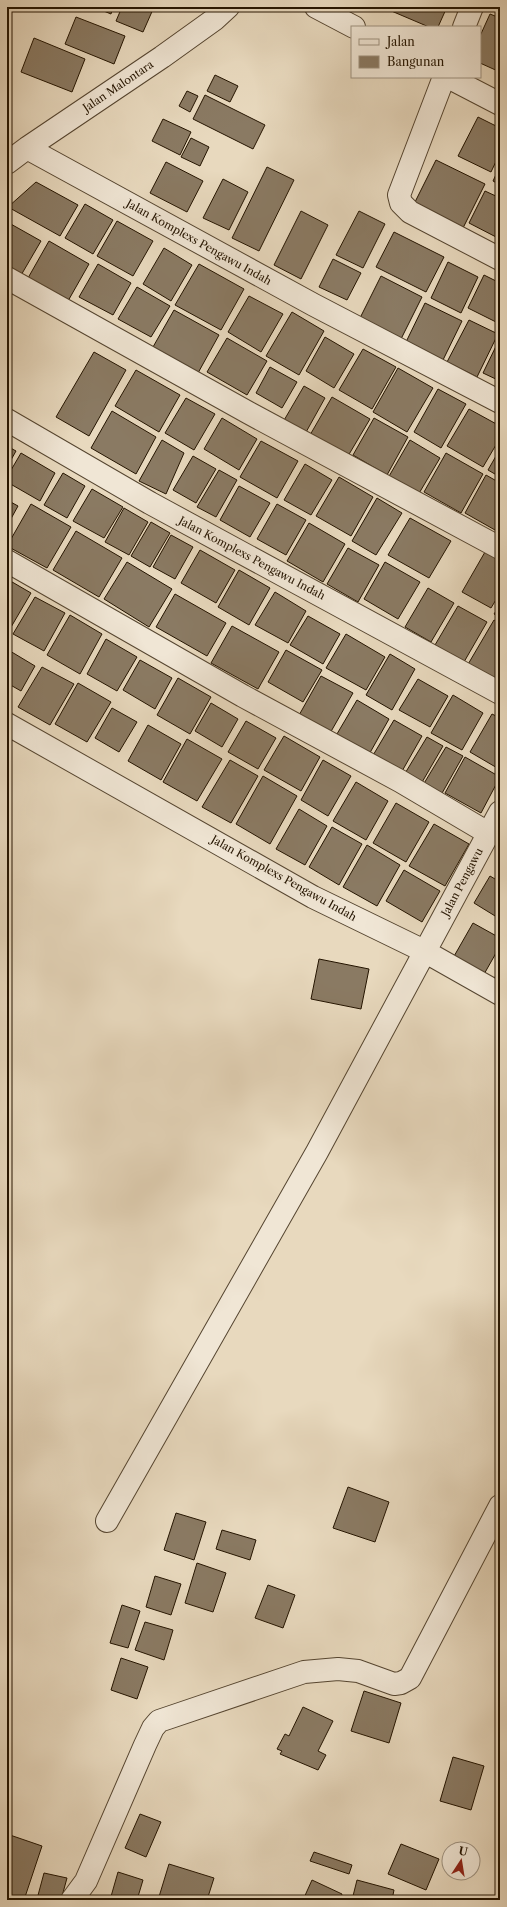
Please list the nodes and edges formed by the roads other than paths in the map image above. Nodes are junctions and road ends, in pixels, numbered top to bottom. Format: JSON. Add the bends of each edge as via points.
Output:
{"nodes":[{"id":1,"x":228,"y":7,"type":"edge"},
{"id":2,"x":316,"y":7,"type":"edge"},
{"id":3,"x":472,"y":7,"type":"edge"},
{"id":4,"x":352,"y":26,"type":"edge"},
{"id":5,"x":464,"y":26,"type":"edge"},
{"id":6,"x":444,"y":78,"type":"edge"},
{"id":7,"x":450,"y":78,"type":"edge"},
{"id":8,"x":500,"y":104,"type":"edge"},
{"id":9,"x":27,"y":148,"type":"junction"},
{"id":10,"x":7,"y":163,"type":"edge"},
{"id":11,"x":500,"y":259,"type":"edge"},
{"id":12,"x":7,"y":278,"type":"edge"},
{"id":13,"x":500,"y":402,"type":"edge"},
{"id":14,"x":7,"y":420,"type":"edge"},
{"id":15,"x":500,"y":548,"type":"edge"},
{"id":16,"x":7,"y":561,"type":"edge"},
{"id":17,"x":500,"y":693,"type":"edge"},
{"id":18,"x":7,"y":724,"type":"edge"},
{"id":19,"x":500,"y":812,"type":"edge"},
{"id":20,"x":488,"y":833,"type":"junction"},
{"id":21,"x":424,"y":951,"type":"junction"},
{"id":22,"x":500,"y":994,"type":"edge"},
{"id":23,"x":500,"y":1506,"type":"edge"},
{"id":24,"x":107,"y":1521,"type":"dead end"},
{"id":25,"x":72,"y":1900,"type":"edge"}],
"edges":[{"from":1,"to":9,"type":"street","name":"Jalan Malontara","via":[[162,57]]},
{"from":2,"to":4,"type":"street"},
{"from":3,"to":5,"type":"street"},
{"from":6,"to":11,"type":"street","via":[[399,195],[400,203],[410,212]]},
{"from":7,"to":8,"type":"street"},
{"from":9,"to":10,"type":"street","name":"Jalan Malontara"},
{"from":9,"to":13,"type":"street","name":"Jalan Komplexs Pengawu Indah","via":[[314,305]]},
{"from":12,"to":15,"type":"street","via":[[242,410]]},
{"from":14,"to":17,"type":"street","name":"Jalan Komplexs Pengawu Indah","via":[[150,503]]},
{"from":16,"to":20,"type":"street"},
{"from":18,"to":21,"type":"street","name":"Jalan Komplexs Pengawu Indah","via":[[313,897]]},
{"from":19,"to":20,"type":"street","name":"Jalan Pengawu"},
{"from":20,"to":21,"type":"street","name":"Jalan Pengawu"},
{"from":21,"to":22,"type":"street","name":"Jalan Komplexs Pengawu Indah"},
{"from":21,"to":24,"type":"street","name":"Jalan Pengawu","via":[[317,1152]]},
{"from":23,"to":25,"type":"street","via":[[410,1678],[394,1684],[358,1671],[338,1669],[304,1672],[159,1721],[145,1745],[86,1881]]}]}
